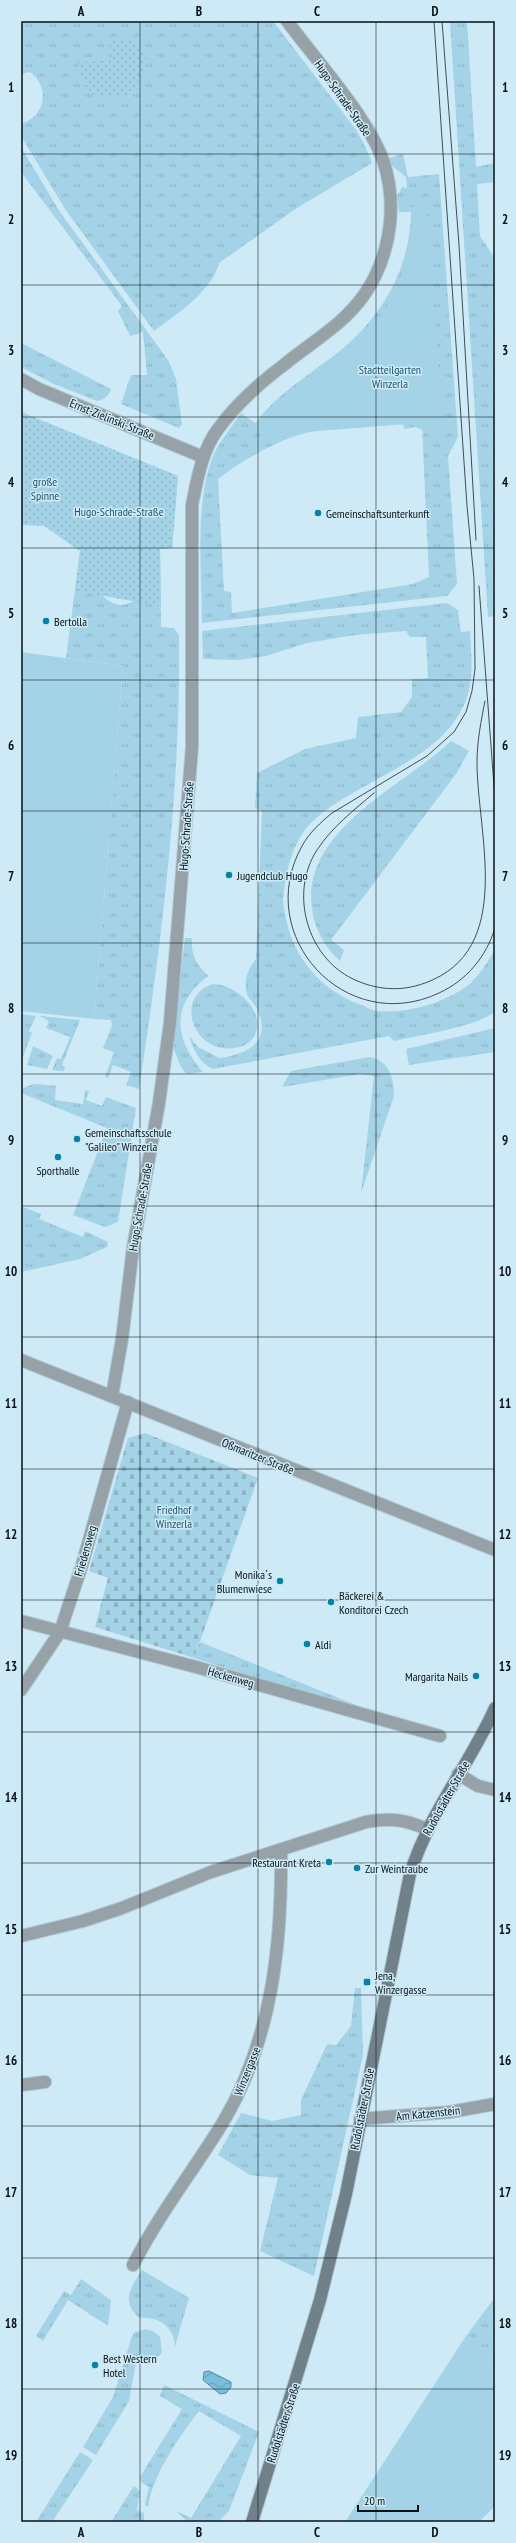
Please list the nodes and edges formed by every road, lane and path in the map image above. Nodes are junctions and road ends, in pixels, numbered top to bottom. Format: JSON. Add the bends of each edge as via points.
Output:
{"nodes":[{"id":1,"x":287,"y":21,"type":"edge"},
{"id":2,"x":21,"y":379,"type":"edge"},
{"id":3,"x":203,"y":457,"type":"junction"},
{"id":4,"x":21,"y":1360,"type":"edge"},
{"id":5,"x":112,"y":1396,"type":"junction"},
{"id":6,"x":128,"y":1402,"type":"junction"},
{"id":7,"x":495,"y":1550,"type":"edge"},
{"id":8,"x":21,"y":1621,"type":"edge"},
{"id":9,"x":60,"y":1632,"type":"junction"},
{"id":10,"x":21,"y":1690,"type":"edge"},
{"id":11,"x":495,"y":1708,"type":"edge"},
{"id":12,"x":440,"y":1736,"type":"dead end"},
{"id":13,"x":458,"y":1774,"type":"junction"},
{"id":14,"x":495,"y":1790,"type":"edge"},
{"id":15,"x":427,"y":1829,"type":"junction"},
{"id":16,"x":280,"y":1850,"type":"junction"},
{"id":17,"x":21,"y":1936,"type":"edge"},
{"id":18,"x":45,"y":2082,"type":"dead end"},
{"id":19,"x":21,"y":2085,"type":"edge"},
{"id":20,"x":495,"y":2104,"type":"edge"},
{"id":21,"x":360,"y":2119,"type":"junction"},
{"id":22,"x":133,"y":2265,"type":"dead end"},
{"id":23,"x":252,"y":2522,"type":"edge"}],
"edges":[{"from":1,"to":3,"type":"street","name":"Hugo-Schrade-Straße","via":[[362,120],[382,159],[389,184],[392,211],[390,227],[382,259],[364,296],[323,337],[253,391],[217,429]]},
{"from":2,"to":3,"type":"street","name":"Ernst-Zielinski-Straße","via":[[39,389]]},
{"from":3,"to":5,"type":"street","name":"Hugo-Schrade-Straße","via":[[192,505],[192,747],[170,1023]]},
{"from":4,"to":5,"type":"street","name":"Oßmaritzer Straße"},
{"from":5,"to":6,"type":"street","name":"Oßmaritzer Straße"},
{"from":6,"to":7,"type":"street","name":"Oßmaritzer Straße","via":[[285,1468]]},
{"from":6,"to":9,"type":"street","name":"Friedensweg"},
{"from":8,"to":9,"type":"street","name":"Heckenweg"},
{"from":9,"to":10,"type":"street","name":"Friedensweg"},
{"from":9,"to":12,"type":"street","name":"Heckenweg","via":[[204,1669]]},
{"from":11,"to":13,"type":"street","name":"Rudolstädter Straße"},
{"from":13,"to":14,"type":"street","via":[[478,1786]]},
{"from":13,"to":15,"type":"street","name":"Rudolstädter Straße"},
{"from":15,"to":16,"type":"street","via":[[409,1821],[391,1818],[342,1829]]},
{"from":15,"to":21,"type":"street","name":"Rudolstädter Straße","via":[[407,1888]]},
{"from":16,"to":17,"type":"street","via":[[190,1880],[83,1921]]},
{"from":16,"to":22,"type":"street","name":"Winzergasse","via":[[281,1892],[277,1948],[267,2016],[258,2045],[222,2124]]},
{"from":18,"to":19,"type":"street"},
{"from":20,"to":21,"type":"street","name":"Am Katzenstein","via":[[450,2112]]},
{"from":21,"to":23,"type":"street","name":"Rudolstädter Straße","via":[[346,2194],[320,2300]]}]}
